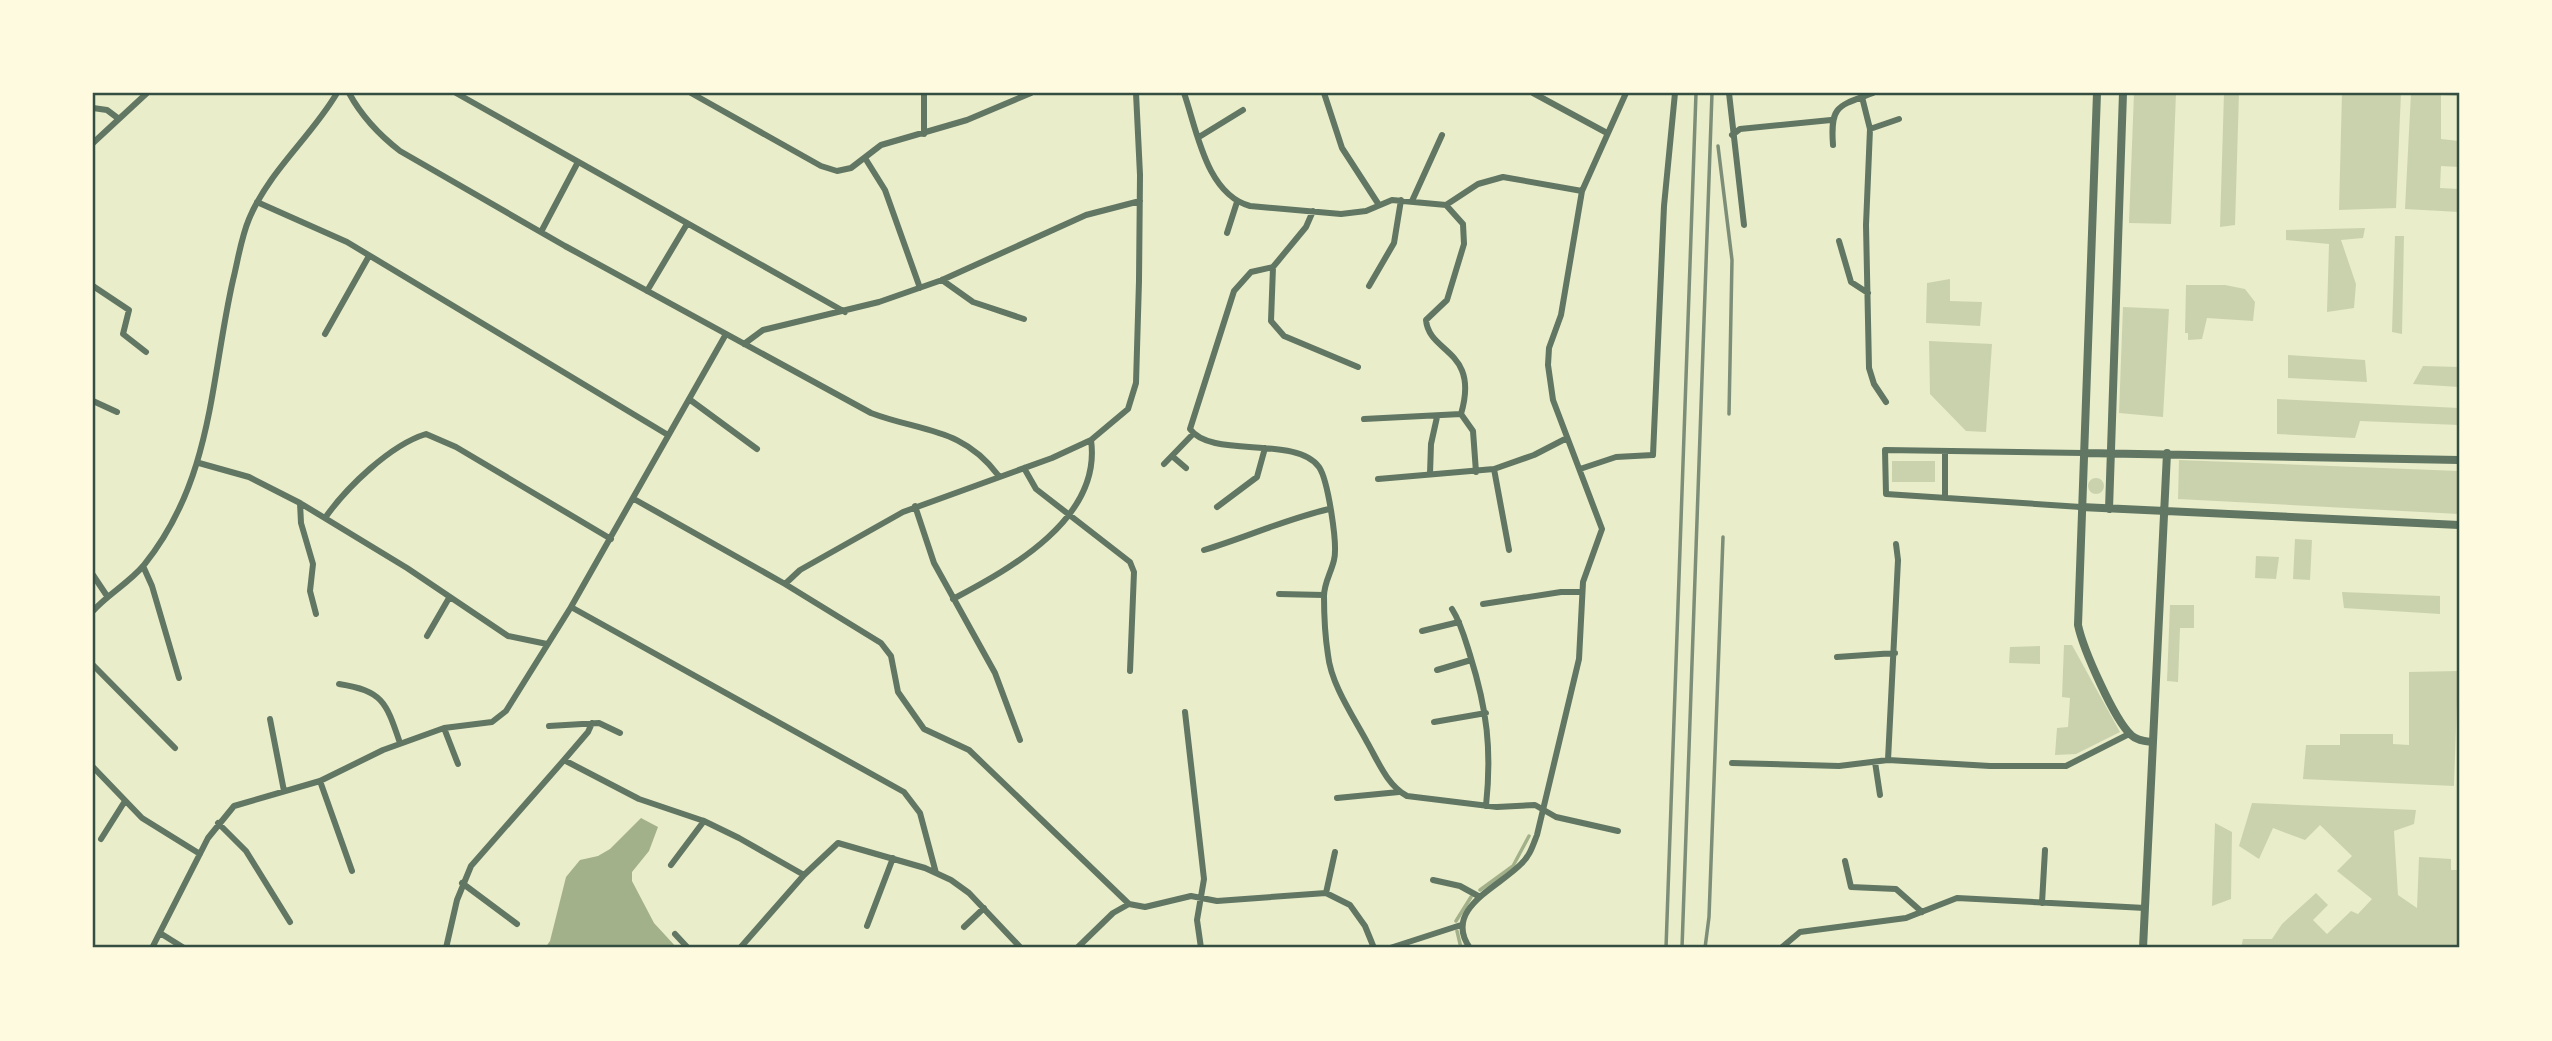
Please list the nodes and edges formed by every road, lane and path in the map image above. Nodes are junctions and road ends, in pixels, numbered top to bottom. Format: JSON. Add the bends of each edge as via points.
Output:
{"nodes":[{"id":1,"x":147,"y":93,"type":"edge"},
{"id":2,"x":337,"y":93,"type":"edge"},
{"id":3,"x":349,"y":93,"type":"edge"},
{"id":4,"x":456,"y":93,"type":"edge"},
{"id":5,"x":691,"y":93,"type":"edge"},
{"id":6,"x":924,"y":93,"type":"edge"},
{"id":7,"x":1031,"y":93,"type":"edge"},
{"id":8,"x":1136,"y":93,"type":"edge"},
{"id":9,"x":1185,"y":93,"type":"edge"},
{"id":10,"x":1324,"y":93,"type":"edge"},
{"id":11,"x":1533,"y":93,"type":"edge"},
{"id":12,"x":1626,"y":93,"type":"edge"},
{"id":13,"x":1675,"y":93,"type":"edge"},
{"id":14,"x":1729,"y":93,"type":"edge"},
{"id":15,"x":1873,"y":93,"type":"edge"},
{"id":16,"x":2097,"y":93,"type":"edge"},
{"id":17,"x":2123,"y":93,"type":"edge"},
{"id":18,"x":1862,"y":97,"type":"junction"},
{"id":19,"x":93,"y":108,"type":"edge"},
{"id":20,"x":1243,"y":110,"type":"dead end"},
{"id":21,"x":119,"y":119,"type":"junction"},
{"id":22,"x":1899,"y":119,"type":"dead end"},
{"id":23,"x":1831,"y":120,"type":"junction"},
{"id":24,"x":1870,"y":129,"type":"junction"},
{"id":25,"x":1607,"y":133,"type":"junction"},
{"id":26,"x":924,"y":134,"type":"junction"},
{"id":27,"x":1442,"y":135,"type":"dead end"},
{"id":28,"x":1732,"y":135,"type":"junction"},
{"id":29,"x":1199,"y":136,"type":"junction"},
{"id":30,"x":93,"y":143,"type":"edge"},
{"id":31,"x":1833,"y":145,"type":"dead end"},
{"id":32,"x":865,"y":158,"type":"junction"},
{"id":33,"x":579,"y":162,"type":"junction"},
{"id":34,"x":1582,"y":191,"type":"junction"},
{"id":35,"x":1401,"y":200,"type":"junction"},
{"id":36,"x":1140,"y":201,"type":"junction"},
{"id":37,"x":1412,"y":201,"type":"junction"},
{"id":38,"x":257,"y":202,"type":"junction"},
{"id":39,"x":1237,"y":202,"type":"junction"},
{"id":40,"x":1379,"y":205,"type":"junction"},
{"id":41,"x":1446,"y":205,"type":"junction"},
{"id":42,"x":1313,"y":211,"type":"junction"},
{"id":43,"x":687,"y":224,"type":"junction"},
{"id":44,"x":1744,"y":225,"type":"dead end"},
{"id":45,"x":541,"y":232,"type":"junction"},
{"id":46,"x":1227,"y":233,"type":"dead end"},
{"id":47,"x":1839,"y":241,"type":"dead end"},
{"id":48,"x":369,"y":256,"type":"junction"},
{"id":49,"x":1273,"y":267,"type":"junction"},
{"id":50,"x":942,"y":280,"type":"junction"},
{"id":51,"x":93,"y":286,"type":"edge"},
{"id":52,"x":1368,"y":286,"type":"dead end"},
{"id":53,"x":920,"y":288,"type":"junction"},
{"id":54,"x":647,"y":291,"type":"junction"},
{"id":55,"x":1868,"y":293,"type":"junction"},
{"id":56,"x":845,"y":312,"type":"junction"},
{"id":57,"x":1024,"y":319,"type":"dead end"},
{"id":58,"x":325,"y":334,"type":"dead end"},
{"id":59,"x":726,"y":334,"type":"junction"},
{"id":60,"x":744,"y":344,"type":"junction"},
{"id":61,"x":146,"y":352,"type":"dead end"},
{"id":62,"x":1358,"y":367,"type":"dead end"},
{"id":63,"x":689,"y":399,"type":"junction"},
{"id":64,"x":93,"y":401,"type":"edge"},
{"id":65,"x":1886,"y":402,"type":"dead end"},
{"id":66,"x":117,"y":412,"type":"dead end"},
{"id":67,"x":1461,"y":414,"type":"junction"},
{"id":68,"x":1437,"y":417,"type":"junction"},
{"id":69,"x":1364,"y":419,"type":"dead end"},
{"id":70,"x":1193,"y":434,"type":"junction"},
{"id":71,"x":668,"y":435,"type":"junction"},
{"id":72,"x":1567,"y":438,"type":"junction"},
{"id":73,"x":1091,"y":440,"type":"junction"},
{"id":74,"x":1265,"y":448,"type":"junction"},
{"id":75,"x":757,"y":449,"type":"dead end"},
{"id":76,"x":1945,"y":451,"type":"junction"},
{"id":77,"x":2084,"y":453,"type":"junction"},
{"id":78,"x":2111,"y":453,"type":"junction"},
{"id":79,"x":2167,"y":453,"type":"junction"},
{"id":80,"x":1172,"y":456,"type":"junction"},
{"id":81,"x":2459,"y":460,"type":"edge"},
{"id":82,"x":199,"y":463,"type":"junction"},
{"id":83,"x":1164,"y":464,"type":"dead end"},
{"id":84,"x":1024,"y":468,"type":"junction"},
{"id":85,"x":1186,"y":468,"type":"dead end"},
{"id":86,"x":1493,"y":469,"type":"junction"},
{"id":87,"x":1580,"y":469,"type":"junction"},
{"id":88,"x":1476,"y":471,"type":"junction"},
{"id":89,"x":1430,"y":474,"type":"junction"},
{"id":90,"x":998,"y":475,"type":"junction"},
{"id":91,"x":1378,"y":480,"type":"dead end"},
{"id":92,"x":1945,"y":498,"type":"junction"},
{"id":93,"x":634,"y":499,"type":"junction"},
{"id":94,"x":300,"y":503,"type":"junction"},
{"id":95,"x":915,"y":506,"type":"junction"},
{"id":96,"x":1217,"y":507,"type":"dead end"},
{"id":97,"x":2081,"y":507,"type":"junction"},
{"id":98,"x":1329,"y":509,"type":"junction"},
{"id":99,"x":2109,"y":509,"type":"junction"},
{"id":100,"x":2162,"y":513,"type":"junction"},
{"id":101,"x":1069,"y":515,"type":"junction"},
{"id":102,"x":325,"y":518,"type":"junction"},
{"id":103,"x":2459,"y":525,"type":"edge"},
{"id":104,"x":611,"y":538,"type":"junction"},
{"id":105,"x":1896,"y":544,"type":"dead end"},
{"id":106,"x":1204,"y":550,"type":"dead end"},
{"id":107,"x":1509,"y":550,"type":"dead end"},
{"id":108,"x":143,"y":566,"type":"junction"},
{"id":109,"x":93,"y":575,"type":"edge"},
{"id":110,"x":785,"y":584,"type":"junction"},
{"id":111,"x":1582,"y":592,"type":"junction"},
{"id":112,"x":1279,"y":594,"type":"dead end"},
{"id":113,"x":1324,"y":595,"type":"junction"},
{"id":114,"x":107,"y":596,"type":"junction"},
{"id":115,"x":449,"y":598,"type":"junction"},
{"id":116,"x":953,"y":599,"type":"junction"},
{"id":117,"x":1483,"y":604,"type":"dead end"},
{"id":118,"x":571,"y":607,"type":"junction"},
{"id":119,"x":1452,"y":610,"type":"dead end"},
{"id":120,"x":93,"y":611,"type":"edge"},
{"id":121,"x":316,"y":614,"type":"dead end"},
{"id":122,"x":1459,"y":622,"type":"junction"},
{"id":123,"x":1422,"y":631,"type":"dead end"},
{"id":124,"x":428,"y":636,"type":"dead end"},
{"id":125,"x":547,"y":644,"type":"junction"},
{"id":126,"x":1895,"y":653,"type":"junction"},
{"id":127,"x":1837,"y":657,"type":"dead end"},
{"id":128,"x":1471,"y":660,"type":"junction"},
{"id":129,"x":93,"y":665,"type":"edge"},
{"id":130,"x":1437,"y":670,"type":"dead end"},
{"id":131,"x":1130,"y":671,"type":"dead end"},
{"id":132,"x":179,"y":678,"type":"dead end"},
{"id":133,"x":339,"y":684,"type":"dead end"},
{"id":134,"x":1185,"y":712,"type":"dead end"},
{"id":135,"x":1486,"y":713,"type":"junction"},
{"id":136,"x":270,"y":719,"type":"dead end"},
{"id":137,"x":1434,"y":722,"type":"dead end"},
{"id":138,"x":592,"y":723,"type":"junction"},
{"id":139,"x":549,"y":726,"type":"dead end"},
{"id":140,"x":443,"y":728,"type":"junction"},
{"id":141,"x":620,"y":733,"type":"dead end"},
{"id":142,"x":2129,"y":734,"type":"junction"},
{"id":143,"x":1020,"y":740,"type":"dead end"},
{"id":144,"x":400,"y":743,"type":"junction"},
{"id":145,"x":2151,"y":743,"type":"junction"},
{"id":146,"x":175,"y":748,"type":"dead end"},
{"id":147,"x":564,"y":760,"type":"junction"},
{"id":148,"x":1888,"y":760,"type":"junction"},
{"id":149,"x":1875,"y":762,"type":"junction"},
{"id":150,"x":1732,"y":763,"type":"dead end"},
{"id":151,"x":457,"y":764,"type":"dead end"},
{"id":152,"x":93,"y":767,"type":"edge"},
{"id":153,"x":320,"y":781,"type":"junction"},
{"id":154,"x":284,"y":791,"type":"junction"},
{"id":155,"x":1399,"y":792,"type":"junction"},
{"id":156,"x":1880,"y":796,"type":"dead end"},
{"id":157,"x":1337,"y":798,"type":"dead end"},
{"id":158,"x":125,"y":801,"type":"junction"},
{"id":159,"x":1486,"y":806,"type":"junction"},
{"id":160,"x":1543,"y":811,"type":"junction"},
{"id":161,"x":704,"y":821,"type":"junction"},
{"id":162,"x":218,"y":823,"type":"junction"},
{"id":163,"x":1618,"y":831,"type":"dead end"},
{"id":164,"x":100,"y":839,"type":"dead end"},
{"id":165,"x":2045,"y":850,"type":"dead end"},
{"id":166,"x":1335,"y":852,"type":"dead end"},
{"id":167,"x":200,"y":854,"type":"junction"},
{"id":168,"x":893,"y":858,"type":"junction"},
{"id":169,"x":1845,"y":861,"type":"dead end"},
{"id":170,"x":671,"y":865,"type":"dead end"},
{"id":171,"x":352,"y":871,"type":"dead end"},
{"id":172,"x":936,"y":873,"type":"junction"},
{"id":173,"x":803,"y":875,"type":"junction"},
{"id":174,"x":1433,"y":880,"type":"dead end"},
{"id":175,"x":462,"y":883,"type":"junction"},
{"id":176,"x":1326,"y":893,"type":"junction"},
{"id":177,"x":1200,"y":897,"type":"junction"},
{"id":178,"x":1480,"y":897,"type":"junction"},
{"id":179,"x":2042,"y":902,"type":"junction"},
{"id":180,"x":1129,"y":904,"type":"junction"},
{"id":181,"x":984,"y":908,"type":"junction"},
{"id":182,"x":2145,"y":908,"type":"junction"},
{"id":183,"x":1922,"y":912,"type":"junction"},
{"id":184,"x":290,"y":922,"type":"dead end"},
{"id":185,"x":517,"y":924,"type":"dead end"},
{"id":186,"x":1461,"y":925,"type":"junction"},
{"id":187,"x":867,"y":926,"type":"dead end"},
{"id":188,"x":964,"y":927,"type":"dead end"},
{"id":189,"x":160,"y":933,"type":"junction"},
{"id":190,"x":675,"y":934,"type":"dead end"},
{"id":191,"x":1089,"y":940,"type":"junction"},
{"id":192,"x":1016,"y":947,"type":"edge"},
{"id":193,"x":152,"y":948,"type":"edge"},
{"id":194,"x":184,"y":948,"type":"edge"},
{"id":195,"x":446,"y":948,"type":"edge"},
{"id":196,"x":688,"y":948,"type":"edge"},
{"id":197,"x":740,"y":948,"type":"edge"},
{"id":198,"x":1077,"y":948,"type":"edge"},
{"id":199,"x":1092,"y":948,"type":"edge"},
{"id":200,"x":1201,"y":948,"type":"edge"},
{"id":201,"x":1373,"y":948,"type":"edge"},
{"id":202,"x":1390,"y":948,"type":"edge"},
{"id":203,"x":1470,"y":948,"type":"edge"},
{"id":204,"x":1780,"y":948,"type":"edge"},
{"id":205,"x":2143,"y":948,"type":"edge"}],
"edges":[{"from":1,"to":21,"type":"street"},
{"from":2,"to":38,"type":"street"},
{"from":3,"to":45,"type":"street","via":[[381,137]]},
{"from":4,"to":33,"type":"street"},
{"from":5,"to":32,"type":"street","via":[[837,172]]},
{"from":6,"to":26,"type":"street"},
{"from":7,"to":26,"type":"street"},
{"from":8,"to":36,"type":"street"},
{"from":9,"to":29,"type":"street"},
{"from":10,"to":40,"type":"street","via":[[1342,148]]},
{"from":11,"to":25,"type":"street"},
{"from":12,"to":25,"type":"street"},
{"from":13,"to":87,"type":"street","via":[[1664,206],[1653,455],[1616,457]]},
{"from":14,"to":28,"type":"street"},
{"from":15,"to":18,"type":"street"},
{"from":16,"to":77,"type":"street"},
{"from":17,"to":78,"type":"street"},
{"from":18,"to":23,"type":"street","via":[[1842,103]]},
{"from":18,"to":24,"type":"street"},
{"from":19,"to":21,"type":"street","via":[[107,110]]},
{"from":20,"to":29,"type":"street"},
{"from":21,"to":30,"type":"street"},
{"from":22,"to":24,"type":"street"},
{"from":23,"to":28,"type":"street","via":[[1740,129]]},
{"from":23,"to":31,"type":"street"},
{"from":24,"to":55,"type":"street"},
{"from":25,"to":34,"type":"street"},
{"from":26,"to":32,"type":"street","via":[[881,145]]},
{"from":27,"to":37,"type":"street"},
{"from":28,"to":44,"type":"street"},
{"from":29,"to":39,"type":"street","via":[[1215,176]]},
{"from":32,"to":53,"type":"street","via":[[885,190]]},
{"from":33,"to":43,"type":"street"},
{"from":33,"to":45,"type":"street"},
{"from":34,"to":41,"type":"street","via":[[1491,178]]},
{"from":34,"to":72,"type":"street","via":[[1561,315],[1549,348],[1553,400]]},
{"from":35,"to":37,"type":"street"},
{"from":35,"to":40,"type":"street"},
{"from":35,"to":52,"type":"street","via":[[1391,251]]},
{"from":36,"to":50,"type":"street","via":[[1086,215]]},
{"from":36,"to":73,"type":"street","via":[[1133,396],[1128,409]]},
{"from":37,"to":41,"type":"street"},
{"from":38,"to":48,"type":"street","via":[[327,231]]},
{"from":38,"to":82,"type":"street","via":[[242,243]]},
{"from":39,"to":42,"type":"street"},
{"from":39,"to":46,"type":"street"},
{"from":40,"to":42,"type":"street","via":[[1357,213]]},
{"from":41,"to":67,"type":"street","via":[[1463,224],[1464,244],[1447,300],[1426,320],[1430,334],[1460,363],[1464,374]]},
{"from":42,"to":49,"type":"street","via":[[1306,227]]},
{"from":43,"to":54,"type":"street"},
{"from":43,"to":56,"type":"street"},
{"from":45,"to":54,"type":"street"},
{"from":47,"to":55,"type":"street","via":[[1851,282]]},
{"from":48,"to":58,"type":"street"},
{"from":48,"to":71,"type":"street"},
{"from":49,"to":62,"type":"street","via":[[1271,321],[1275,329]]},
{"from":49,"to":70,"type":"street","via":[[1251,272],[1234,291],[1190,423]]},
{"from":50,"to":53,"type":"street"},
{"from":50,"to":57,"type":"street","via":[[973,302]]},
{"from":51,"to":61,"type":"street","via":[[129,310],[123,334]]},
{"from":53,"to":56,"type":"street"},
{"from":54,"to":59,"type":"street"},
{"from":55,"to":65,"type":"street","via":[[1868,368]]},
{"from":56,"to":60,"type":"street","via":[[763,330]]},
{"from":59,"to":60,"type":"street"},
{"from":59,"to":63,"type":"street"},
{"from":60,"to":90,"type":"street","via":[[871,413],[961,441],[975,449]]},
{"from":63,"to":71,"type":"street"},
{"from":63,"to":75,"type":"street"},
{"from":64,"to":66,"type":"street"},
{"from":67,"to":68,"type":"street"},
{"from":67,"to":88,"type":"street","via":[[1473,431]]},
{"from":68,"to":69,"type":"street"},
{"from":68,"to":89,"type":"street"},
{"from":70,"to":74,"type":"street"},
{"from":70,"to":80,"type":"street"},
{"from":71,"to":93,"type":"street"},
{"from":72,"to":86,"type":"street"},
{"from":72,"to":87,"type":"street"},
{"from":73,"to":84,"type":"street"},
{"from":73,"to":101,"type":"street","via":[[1094,464]]},
{"from":74,"to":96,"type":"street","via":[[1257,477]]},
{"from":74,"to":98,"type":"street","via":[[1301,454],[1319,467]]},
{"from":76,"to":77,"type":"street"},
{"from":76,"to":92,"type":"street"},
{"from":76,"to":92,"type":"street","via":[[1885,450],[1886,494]]},
{"from":77,"to":78,"type":"street"},
{"from":77,"to":97,"type":"street"},
{"from":78,"to":79,"type":"street"},
{"from":78,"to":99,"type":"street"},
{"from":79,"to":81,"type":"street"},
{"from":79,"to":100,"type":"street"},
{"from":80,"to":83,"type":"street"},
{"from":80,"to":85,"type":"street"},
{"from":82,"to":94,"type":"street","via":[[248,477]]},
{"from":82,"to":108,"type":"street","via":[[182,502]]},
{"from":84,"to":90,"type":"street"},
{"from":84,"to":101,"type":"street","via":[[1036,489]]},
{"from":86,"to":88,"type":"street"},
{"from":86,"to":107,"type":"street"},
{"from":87,"to":111,"type":"street","via":[[1602,530]]},
{"from":88,"to":89,"type":"street"},
{"from":89,"to":91,"type":"street"},
{"from":90,"to":95,"type":"street"},
{"from":92,"to":97,"type":"street"},
{"from":93,"to":104,"type":"street"},
{"from":93,"to":110,"type":"street"},
{"from":94,"to":102,"type":"street"},
{"from":94,"to":121,"type":"street","via":[[313,564],[310,590]]},
{"from":95,"to":110,"type":"street","via":[[800,570]]},
{"from":95,"to":116,"type":"street","via":[[934,563]]},
{"from":97,"to":99,"type":"street"},
{"from":97,"to":142,"type":"street","via":[[2080,636]]},
{"from":98,"to":106,"type":"street","via":[[1284,520],[1261,533]]},
{"from":98,"to":113,"type":"street","via":[[1336,548]]},
{"from":99,"to":100,"type":"street"},
{"from":100,"to":103,"type":"street"},
{"from":100,"to":145,"type":"street"},
{"from":101,"to":116,"type":"street","via":[[1022,558]]},
{"from":101,"to":131,"type":"street","via":[[1130,562],[1134,572]]},
{"from":102,"to":104,"type":"street","via":[[355,483],[404,444],[426,434]]},
{"from":102,"to":115,"type":"street"},
{"from":104,"to":118,"type":"street"},
{"from":105,"to":126,"type":"street"},
{"from":108,"to":114,"type":"street"},
{"from":108,"to":132,"type":"street"},
{"from":109,"to":114,"type":"street"},
{"from":110,"to":180,"type":"street","via":[[887,649],[895,666],[898,692],[924,729],[969,750]]},
{"from":111,"to":117,"type":"street"},
{"from":111,"to":160,"type":"street","via":[[1579,659]]},
{"from":112,"to":113,"type":"street"},
{"from":113,"to":155,"type":"street","via":[[1332,673]]},
{"from":114,"to":120,"type":"street"},
{"from":115,"to":124,"type":"street"},
{"from":115,"to":125,"type":"street","via":[[508,636]]},
{"from":116,"to":143,"type":"street","via":[[995,673]]},
{"from":118,"to":125,"type":"street"},
{"from":118,"to":172,"type":"street","via":[[904,792],[920,813]]},
{"from":119,"to":122,"type":"street"},
{"from":122,"to":123,"type":"street"},
{"from":122,"to":128,"type":"street"},
{"from":125,"to":140,"type":"street","via":[[498,719]]},
{"from":126,"to":127,"type":"street"},
{"from":126,"to":148,"type":"street"},
{"from":128,"to":130,"type":"street"},
{"from":128,"to":135,"type":"street"},
{"from":129,"to":146,"type":"street"},
{"from":133,"to":144,"type":"street","via":[[365,688],[383,701]]},
{"from":134,"to":177,"type":"street","via":[[1204,878]]},
{"from":135,"to":137,"type":"street"},
{"from":135,"to":159,"type":"street","via":[[1490,772]]},
{"from":136,"to":154,"type":"street"},
{"from":138,"to":139,"type":"street"},
{"from":138,"to":141,"type":"street"},
{"from":138,"to":147,"type":"street"},
{"from":140,"to":144,"type":"street"},
{"from":140,"to":151,"type":"street"},
{"from":142,"to":145,"type":"street"},
{"from":142,"to":148,"type":"street","via":[[2066,766]]},
{"from":144,"to":153,"type":"street"},
{"from":145,"to":182,"type":"street"},
{"from":147,"to":161,"type":"street","via":[[639,799]]},
{"from":147,"to":175,"type":"street","via":[[471,866]]},
{"from":148,"to":149,"type":"street"},
{"from":149,"to":150,"type":"street","via":[[1839,766]]},
{"from":149,"to":156,"type":"street"},
{"from":152,"to":158,"type":"street"},
{"from":153,"to":154,"type":"street"},
{"from":153,"to":171,"type":"street"},
{"from":154,"to":162,"type":"street","via":[[241,803]]},
{"from":155,"to":157,"type":"street"},
{"from":155,"to":159,"type":"street"},
{"from":158,"to":164,"type":"street"},
{"from":158,"to":167,"type":"street","via":[[142,818]]},
{"from":159,"to":160,"type":"street","via":[[1528,804]]},
{"from":160,"to":163,"type":"street"},
{"from":160,"to":178,"type":"street","via":[[1527,858]]},
{"from":161,"to":170,"type":"street"},
{"from":161,"to":173,"type":"street"},
{"from":162,"to":167,"type":"street"},
{"from":162,"to":184,"type":"street","via":[[246,851]]},
{"from":165,"to":179,"type":"street"},
{"from":166,"to":176,"type":"street"},
{"from":167,"to":189,"type":"street"},
{"from":168,"to":172,"type":"street"},
{"from":168,"to":173,"type":"street","via":[[838,843]]},
{"from":168,"to":187,"type":"street"},
{"from":169,"to":183,"type":"street","via":[[1851,887],[1896,890]]},
{"from":172,"to":181,"type":"street"},
{"from":173,"to":197,"type":"street"},
{"from":174,"to":178,"type":"street","via":[[1460,886]]},
{"from":175,"to":185,"type":"street"},
{"from":175,"to":195,"type":"street"},
{"from":176,"to":177,"type":"street","via":[[1217,901]]},
{"from":176,"to":201,"type":"street","via":[[1350,905]]},
{"from":177,"to":180,"type":"street","via":[[1184,896],[1145,907]]},
{"from":177,"to":200,"type":"street"},
{"from":178,"to":186,"type":"street"},
{"from":179,"to":182,"type":"street"},
{"from":179,"to":183,"type":"street","via":[[1957,898]]},
{"from":180,"to":191,"type":"street","via":[[1113,913]]},
{"from":181,"to":188,"type":"street"},
{"from":181,"to":192,"type":"street"},
{"from":182,"to":205,"type":"street"},
{"from":183,"to":204,"type":"street","via":[[1800,932]]},
{"from":186,"to":202,"type":"street"},
{"from":186,"to":203,"type":"street"},
{"from":189,"to":193,"type":"street"},
{"from":189,"to":194,"type":"street"},
{"from":190,"to":196,"type":"street"},
{"from":191,"to":198,"type":"street"},
{"from":191,"to":199,"type":"street"}]}
